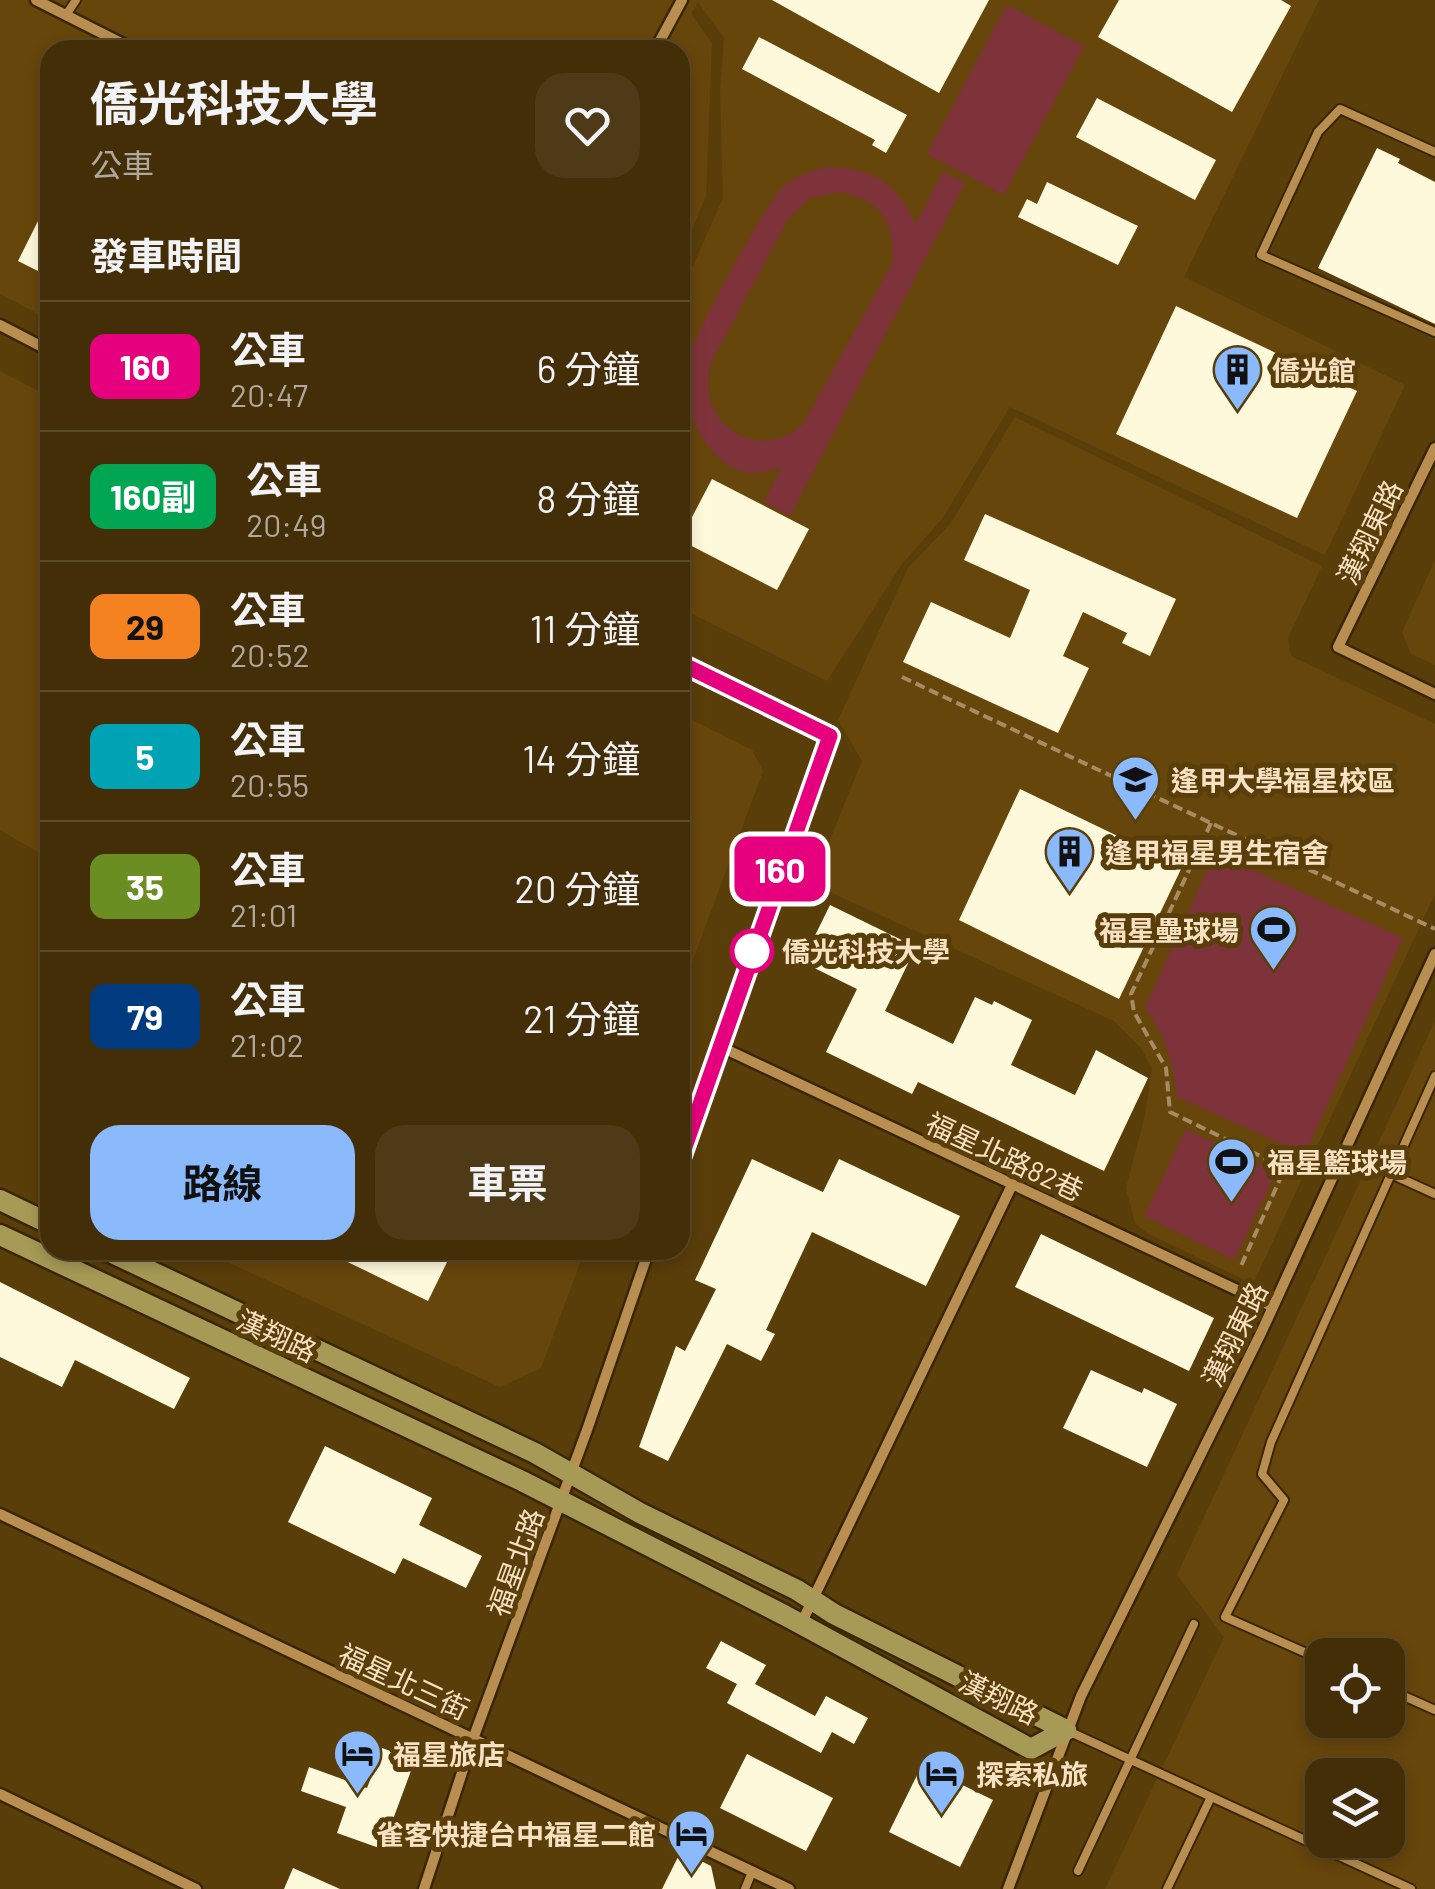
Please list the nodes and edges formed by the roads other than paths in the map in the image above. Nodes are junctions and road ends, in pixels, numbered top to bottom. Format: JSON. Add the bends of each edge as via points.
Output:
{"nodes":[{"id":1,"x":36,"y":0,"type":"edge"},
{"id":2,"x":76,"y":0,"type":"edge"},
{"id":3,"x":682,"y":0,"type":"edge"},
{"id":4,"x":66,"y":15,"type":"junction"},
{"id":5,"x":115,"y":40,"type":"edge"},
{"id":6,"x":660,"y":40,"type":"edge"},
{"id":7,"x":1435,"y":152,"type":"edge"},
{"id":8,"x":0,"y":325,"type":"edge"},
{"id":9,"x":1435,"y":332,"type":"edge"},
{"id":10,"x":40,"y":346,"type":"edge"},
{"id":11,"x":1435,"y":448,"type":"edge"},
{"id":12,"x":690,"y":668,"type":"edge"},
{"id":13,"x":1435,"y":694,"type":"edge"},
{"id":14,"x":1435,"y":954,"type":"edge"},
{"id":15,"x":719,"y":1046,"type":"junction"},
{"id":16,"x":1435,"y":1076,"type":"edge"},
{"id":17,"x":690,"y":1132,"type":"edge"},
{"id":18,"x":1391,"y":1174,"type":"junction"},
{"id":19,"x":1012,"y":1185,"type":"junction"},
{"id":20,"x":1435,"y":1194,"type":"edge"},
{"id":21,"x":0,"y":1200,"type":"edge"},
{"id":22,"x":40,"y":1219,"type":"edge"},
{"id":23,"x":0,"y":1235,"type":"edge"},
{"id":24,"x":40,"y":1254,"type":"edge"},
{"id":25,"x":53,"y":1260,"type":"edge"},
{"id":26,"x":127,"y":1260,"type":"edge"},
{"id":27,"x":645,"y":1260,"type":"edge"},
{"id":28,"x":1272,"y":1306,"type":"junction"},
{"id":29,"x":571,"y":1472,"type":"junction"},
{"id":30,"x":560,"y":1503,"type":"junction"},
{"id":31,"x":0,"y":1514,"type":"edge"},
{"id":32,"x":813,"y":1599,"type":"junction"},
{"id":33,"x":1194,"y":1624,"type":"dead end"},
{"id":34,"x":801,"y":1625,"type":"junction"},
{"id":35,"x":1305,"y":1652,"type":"edge"},
{"id":36,"x":1405,"y":1697,"type":"edge"},
{"id":37,"x":1435,"y":1710,"type":"edge"},
{"id":38,"x":1066,"y":1730,"type":"junction"},
{"id":39,"x":474,"y":1739,"type":"junction"},
{"id":40,"x":1131,"y":1759,"type":"junction"},
{"id":41,"x":0,"y":1794,"type":"edge"},
{"id":42,"x":1210,"y":1797,"type":"junction"},
{"id":43,"x":1078,"y":1871,"type":"dead end"},
{"id":44,"x":752,"y":1872,"type":"junction"},
{"id":45,"x":196,"y":1889,"type":"edge"},
{"id":46,"x":424,"y":1889,"type":"edge"},
{"id":47,"x":744,"y":1889,"type":"edge"},
{"id":48,"x":788,"y":1889,"type":"edge"},
{"id":49,"x":1008,"y":1889,"type":"edge"},
{"id":50,"x":1167,"y":1889,"type":"edge"},
{"id":51,"x":1411,"y":1889,"type":"edge"}],
"edges":[{"from":1,"to":4,"type":"street"},
{"from":2,"to":4,"type":"lane"},
{"from":3,"to":6,"type":"street"},
{"from":4,"to":5,"type":"street"},
{"from":7,"to":9,"type":"lane","via":[[1340,109],[1318,132],[1261,255]]},
{"from":8,"to":10,"type":"street"},
{"from":11,"to":13,"type":"street","name":"漢翔東路","via":[[1338,647]]},
{"from":12,"to":15,"type":"street","via":[[830,736]]},
{"from":14,"to":28,"type":"street","name":"漢翔東路"},
{"from":15,"to":17,"type":"street"},
{"from":15,"to":19,"type":"street","name":"福星北路82巷"},
{"from":16,"to":18,"type":"lane"},
{"from":18,"to":20,"type":"lane"},
{"from":18,"to":35,"type":"lane","via":[[1271,1442],[1262,1474],[1284,1500],[1225,1616]]},
{"from":19,"to":28,"type":"street","name":"福星北路82巷"},
{"from":19,"to":32,"type":"street"},
{"from":21,"to":22,"type":"street"},
{"from":23,"to":24,"type":"street","name":"漢翔路"},
{"from":25,"to":30,"type":"street","name":"漢翔路"},
{"from":26,"to":29,"type":"street","name":"漢翔路"},
{"from":27,"to":29,"type":"street","name":"福星北路"},
{"from":28,"to":38,"type":"street","name":"漢翔東路"},
{"from":29,"to":30,"type":"street","name":"福星北路"},
{"from":29,"to":32,"type":"street","name":"漢翔路"},
{"from":30,"to":34,"type":"street","name":"漢翔路"},
{"from":30,"to":39,"type":"street","name":"福星北路"},
{"from":31,"to":39,"type":"street","name":"福星北三街"},
{"from":32,"to":34,"type":"street"},
{"from":32,"to":38,"type":"street","name":"漢翔路"},
{"from":33,"to":40,"type":"lane"},
{"from":34,"to":38,"type":"street","name":"漢翔路","via":[[1031,1749]]},
{"from":36,"to":37,"type":"lane"},
{"from":38,"to":40,"type":"lane"},
{"from":38,"to":49,"type":"street","name":"漢翔東路"},
{"from":39,"to":44,"type":"street","name":"福星北三街"},
{"from":39,"to":46,"type":"street","name":"福星北路"},
{"from":40,"to":42,"type":"lane"},
{"from":40,"to":43,"type":"lane"},
{"from":41,"to":45,"type":"street"},
{"from":42,"to":50,"type":"lane"},
{"from":42,"to":51,"type":"lane"},
{"from":44,"to":47,"type":"lane"},
{"from":44,"to":48,"type":"street","name":"福星北三街"}]}
